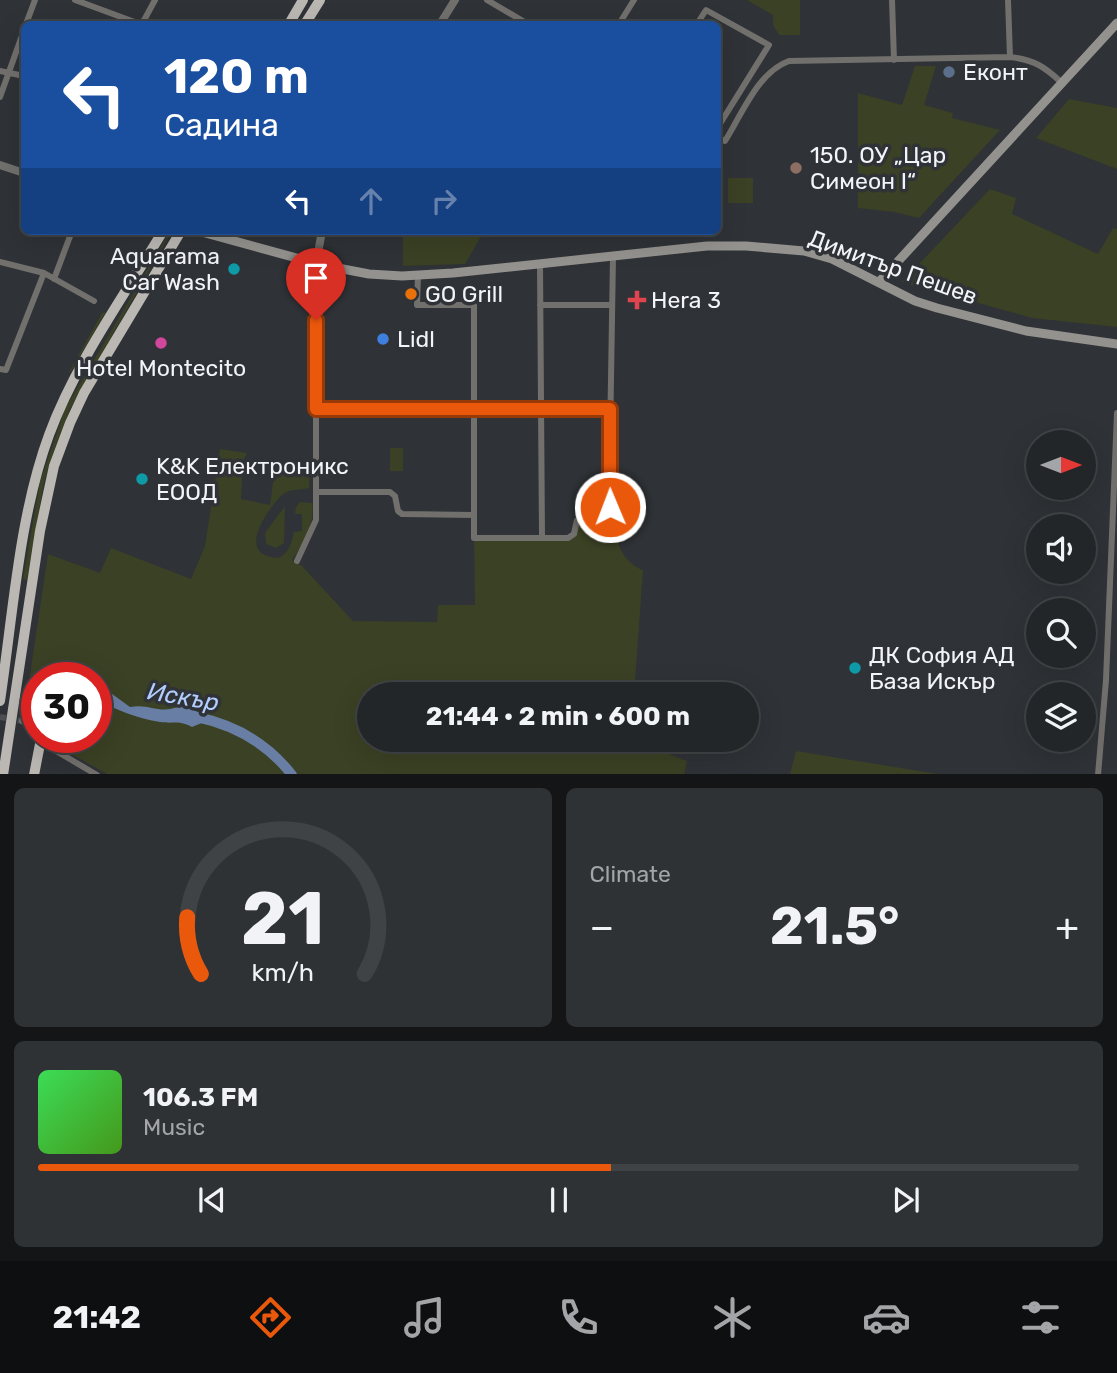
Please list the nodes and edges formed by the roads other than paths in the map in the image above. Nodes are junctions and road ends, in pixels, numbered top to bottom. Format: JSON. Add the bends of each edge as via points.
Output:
{"nodes":[{"id":1,"x":35,"y":0,"type":"edge"},
{"id":2,"x":75,"y":0,"type":"edge"},
{"id":3,"x":155,"y":0,"type":"edge"},
{"id":4,"x":303,"y":0,"type":"edge"},
{"id":5,"x":320,"y":0,"type":"edge"},
{"id":6,"x":455,"y":0,"type":"edge"},
{"id":7,"x":487,"y":0,"type":"edge"},
{"id":8,"x":634,"y":0,"type":"edge"},
{"id":9,"x":892,"y":0,"type":"edge"},
{"id":10,"x":1008,"y":0,"type":"edge"},
{"id":11,"x":27,"y":21,"type":"edge"},
{"id":12,"x":133,"y":21,"type":"edge"},
{"id":13,"x":143,"y":21,"type":"edge"},
{"id":14,"x":291,"y":21,"type":"edge"},
{"id":15,"x":308,"y":21,"type":"edge"},
{"id":16,"x":442,"y":21,"type":"edge"},
{"id":17,"x":523,"y":21,"type":"edge"},
{"id":18,"x":621,"y":21,"type":"edge"},
{"id":19,"x":699,"y":21,"type":"edge"},
{"id":20,"x":1117,"y":23,"type":"edge"},
{"id":21,"x":21,"y":38,"type":"edge"},
{"id":22,"x":1010,"y":57,"type":"junction"},
{"id":23,"x":894,"y":60,"type":"junction"},
{"id":24,"x":0,"y":71,"type":"edge"},
{"id":25,"x":9,"y":71,"type":"junction"},
{"id":26,"x":21,"y":75,"type":"edge"},
{"id":27,"x":1062,"y":83,"type":"junction"},
{"id":28,"x":0,"y":97,"type":"edge"},
{"id":29,"x":721,"y":122,"type":"edge"},
{"id":30,"x":721,"y":139,"type":"edge"},
{"id":31,"x":0,"y":165,"type":"edge"},
{"id":32,"x":21,"y":172,"type":"edge"},
{"id":33,"x":70,"y":235,"type":"edge"},
{"id":34,"x":161,"y":235,"type":"edge"},
{"id":35,"x":179,"y":235,"type":"edge"},
{"id":36,"x":212,"y":235,"type":"edge"},
{"id":37,"x":321,"y":235,"type":"edge"},
{"id":38,"x":613,"y":257,"type":"junction"},
{"id":39,"x":0,"y":262,"type":"edge"},
{"id":40,"x":316,"y":264,"type":"junction"},
{"id":41,"x":540,"y":264,"type":"junction"},
{"id":42,"x":44,"y":273,"type":"junction"},
{"id":43,"x":418,"y":275,"type":"junction"},
{"id":44,"x":54,"y":279,"type":"junction"},
{"id":45,"x":879,"y":282,"type":"junction"},
{"id":46,"x":94,"y":301,"type":"dead end"},
{"id":47,"x":612,"y":304,"type":"junction"},
{"id":48,"x":540,"y":305,"type":"junction"},
{"id":49,"x":1117,"y":344,"type":"edge"},
{"id":50,"x":3,"y":369,"type":"edge"},
{"id":51,"x":316,"y":409,"type":"junction"},
{"id":52,"x":474,"y":409,"type":"junction"},
{"id":53,"x":541,"y":409,"type":"junction"},
{"id":54,"x":610,"y":409,"type":"junction"},
{"id":55,"x":1117,"y":413,"type":"edge"},
{"id":56,"x":318,"y":492,"type":"junction"},
{"id":57,"x":474,"y":515,"type":"junction"},
{"id":58,"x":542,"y":538,"type":"junction"},
{"id":59,"x":297,"y":561,"type":"dead end"},
{"id":60,"x":0,"y":699,"type":"edge"},
{"id":61,"x":38,"y":753,"type":"edge"},
{"id":62,"x":60,"y":753,"type":"edge"},
{"id":63,"x":4,"y":773,"type":"edge"},
{"id":64,"x":34,"y":774,"type":"edge"},
{"id":65,"x":95,"y":774,"type":"edge"},
{"id":66,"x":1098,"y":774,"type":"edge"}],
"edges":[{"from":1,"to":11,"type":"street"},
{"from":2,"to":12,"type":"street"},
{"from":3,"to":13,"type":"street"},
{"from":4,"to":14,"type":"highway"},
{"from":5,"to":15,"type":"highway"},
{"from":6,"to":16,"type":"street"},
{"from":7,"to":17,"type":"street"},
{"from":8,"to":18,"type":"street"},
{"from":9,"to":23,"type":"street"},
{"from":10,"to":22,"type":"street"},
{"from":19,"to":29,"type":"street","via":[[706,9],[769,45]]},
{"from":20,"to":27,"type":"main road"},
{"from":21,"to":25,"type":"street"},
{"from":22,"to":23,"type":"street"},
{"from":22,"to":27,"type":"street","via":[[1049,70]]},
{"from":23,"to":30,"type":"street","via":[[799,60],[778,65]]},
{"from":24,"to":25,"type":"street"},
{"from":25,"to":26,"type":"street"},
{"from":25,"to":28,"type":"street"},
{"from":27,"to":45,"type":"main road"},
{"from":31,"to":32,"type":"street"},
{"from":33,"to":44,"type":"street"},
{"from":34,"to":60,"type":"highway","via":[[79,372],[49,433],[28,512]]},
{"from":35,"to":63,"type":"highway","via":[[98,367],[69,423],[54,466]]},
{"from":36,"to":40,"type":"main road","name":"Димитър Пешев"},
{"from":37,"to":40,"type":"street"},
{"from":38,"to":41,"type":"main road","name":"Димитър Пешев"},
{"from":38,"to":45,"type":"main road","name":"Димитър Пешев","via":[[707,246],[804,251]]},
{"from":38,"to":47,"type":"street"},
{"from":39,"to":42,"type":"street"},
{"from":40,"to":43,"type":"main road","name":"Димитър Пешев","via":[[369,274]]},
{"from":40,"to":51,"type":"street"},
{"from":41,"to":43,"type":"main road","name":"Димитър Пешев"},
{"from":41,"to":48,"type":"street"},
{"from":42,"to":44,"type":"street"},
{"from":42,"to":50,"type":"street"},
{"from":43,"to":52,"type":"street","via":[[417,305],[474,306]]},
{"from":44,"to":46,"type":"street"},
{"from":45,"to":49,"type":"main road","name":"Димитър Пешев","via":[[936,308],[1026,331]]},
{"from":47,"to":48,"type":"street"},
{"from":47,"to":54,"type":"street"},
{"from":48,"to":53,"type":"street"},
{"from":51,"to":52,"type":"street"},
{"from":51,"to":56,"type":"street"},
{"from":52,"to":53,"type":"street"},
{"from":52,"to":57,"type":"street"},
{"from":53,"to":54,"type":"street"},
{"from":53,"to":58,"type":"street"},
{"from":54,"to":58,"type":"street","via":[[613,519],[577,520],[575,534],[568,538]]},
{"from":55,"to":66,"type":"street"},
{"from":56,"to":57,"type":"street","via":[[387,492],[393,494],[402,514]]},
{"from":56,"to":59,"type":"street","via":[[316,520]]},
{"from":57,"to":58,"type":"street","via":[[474,538]]},
{"from":61,"to":64,"type":"highway"},
{"from":62,"to":65,"type":"street"}]}
